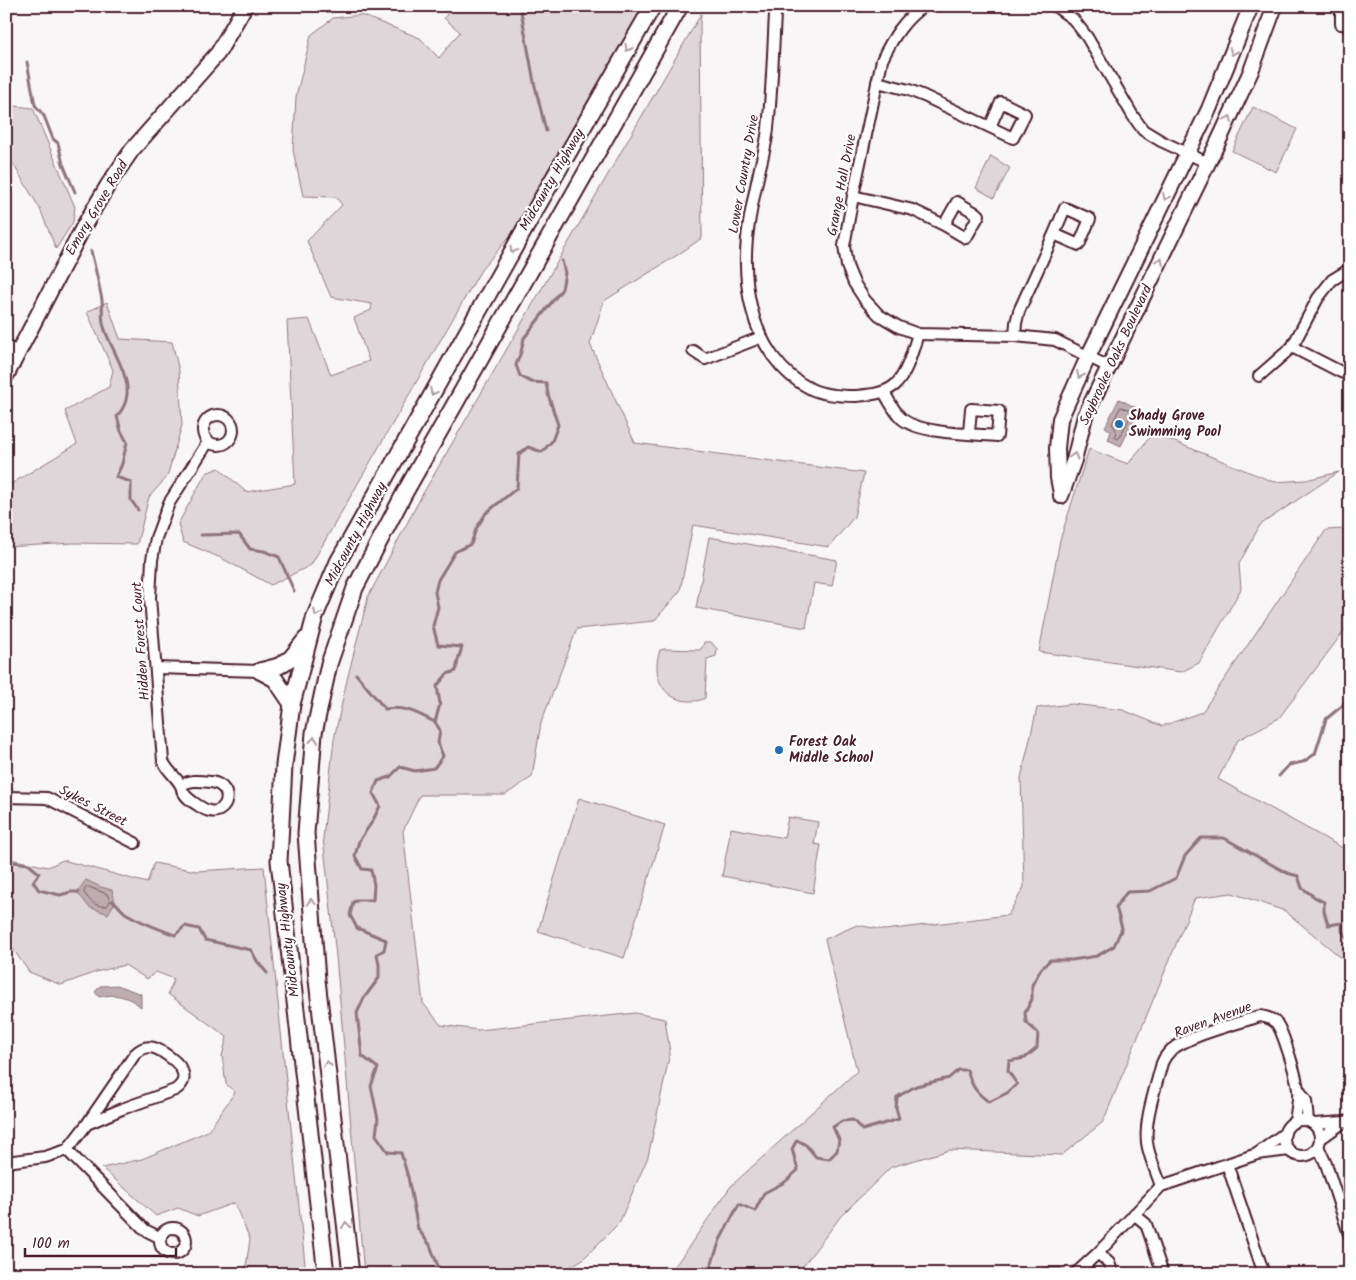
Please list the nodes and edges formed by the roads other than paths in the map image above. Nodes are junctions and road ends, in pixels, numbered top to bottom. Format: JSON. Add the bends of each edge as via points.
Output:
{"nodes":[{"id":1,"x":245,"y":6,"type":"edge"},
{"id":2,"x":653,"y":6,"type":"edge"},
{"id":3,"x":680,"y":6,"type":"edge"},
{"id":4,"x":778,"y":6,"type":"edge"},
{"id":5,"x":924,"y":6,"type":"edge"},
{"id":6,"x":1055,"y":6,"type":"edge"},
{"id":7,"x":1251,"y":6,"type":"edge"},
{"id":8,"x":1275,"y":6,"type":"edge"},
{"id":9,"x":1341,"y":6,"type":"edge"},
{"id":10,"x":1350,"y":25,"type":"edge"},
{"id":11,"x":877,"y":82,"type":"junction"},
{"id":12,"x":990,"y":127,"type":"dead end"},
{"id":13,"x":1187,"y":154,"type":"junction"},
{"id":14,"x":1208,"y":163,"type":"junction"},
{"id":15,"x":853,"y":196,"type":"junction"},
{"id":16,"x":944,"y":225,"type":"dead end"},
{"id":17,"x":1054,"y":234,"type":"dead end"},
{"id":18,"x":1350,"y":269,"type":"edge"},
{"id":19,"x":918,"y":334,"type":"junction"},
{"id":20,"x":1015,"y":336,"type":"junction"},
{"id":21,"x":762,"y":337,"type":"junction"},
{"id":22,"x":1292,"y":347,"type":"junction"},
{"id":23,"x":13,"y":350,"type":"edge"},
{"id":24,"x":693,"y":352,"type":"dead end"},
{"id":25,"x":1088,"y":357,"type":"junction"},
{"id":26,"x":1109,"y":367,"type":"junction"},
{"id":27,"x":1350,"y":375,"type":"edge"},
{"id":28,"x":6,"y":376,"type":"edge"},
{"id":29,"x":1259,"y":376,"type":"dead end"},
{"id":30,"x":884,"y":392,"type":"junction"},
{"id":31,"x":969,"y":433,"type":"dead end"},
{"id":32,"x":208,"y":442,"type":"dead end"},
{"id":33,"x":309,"y":636,"type":"junction"},
{"id":34,"x":156,"y":668,"type":"junction"},
{"id":35,"x":260,"y":671,"type":"junction"},
{"id":36,"x":292,"y":704,"type":"junction"},
{"id":37,"x":181,"y":786,"type":"dead end"},
{"id":38,"x":6,"y":797,"type":"edge"},
{"id":39,"x":135,"y":843,"type":"dead end"},
{"id":40,"x":1298,"y":1089,"type":"junction"},
{"id":41,"x":1347,"y":1121,"type":"edge"},
{"id":42,"x":1294,"y":1122,"type":"junction"},
{"id":43,"x":1311,"y":1123,"type":"junction"},
{"id":44,"x":87,"y":1124,"type":"junction"},
{"id":45,"x":1285,"y":1133,"type":"junction"},
{"id":46,"x":1319,"y":1143,"type":"junction"},
{"id":47,"x":67,"y":1150,"type":"junction"},
{"id":48,"x":1288,"y":1150,"type":"junction"},
{"id":49,"x":1257,"y":1154,"type":"junction"},
{"id":50,"x":1304,"y":1156,"type":"junction"},
{"id":51,"x":6,"y":1162,"type":"edge"},
{"id":52,"x":1227,"y":1164,"type":"junction"},
{"id":53,"x":1329,"y":1174,"type":"junction"},
{"id":54,"x":1161,"y":1186,"type":"junction"},
{"id":55,"x":1134,"y":1214,"type":"junction"},
{"id":56,"x":1350,"y":1237,"type":"edge"},
{"id":57,"x":161,"y":1238,"type":"dead end"},
{"id":58,"x":1098,"y":1253,"type":"junction"},
{"id":59,"x":326,"y":1274,"type":"edge"},
{"id":60,"x":351,"y":1274,"type":"edge"},
{"id":61,"x":1046,"y":1274,"type":"edge"},
{"id":62,"x":1058,"y":1274,"type":"edge"},
{"id":63,"x":1075,"y":1274,"type":"edge"},
{"id":64,"x":1112,"y":1274,"type":"edge"},
{"id":65,"x":1163,"y":1274,"type":"edge"},
{"id":66,"x":1264,"y":1274,"type":"edge"}],
"edges":[{"from":1,"to":23,"type":"street","name":"Emory Grove Road","via":[[218,53],[132,150],[108,185]]},
{"from":2,"to":33,"type":"main road","name":"Midcounty Highway","one_way":true,"via":[[342,554]]},
{"from":60,"to":3,"type":"main road","name":"Midcounty Highway","one_way":true,"via":[[317,980],[306,833],[314,733],[329,664],[355,588],[404,494]]},
{"from":4,"to":21,"type":"street","name":"Lower Country Drive","via":[[768,129],[745,249],[746,280],[752,311]]},
{"from":5,"to":11,"type":"street","name":"Grange Hall Drive","via":[[904,24],[891,42],[882,60]]},
{"from":6,"to":13,"type":"street","via":[[1073,19],[1087,37],[1143,130]]},
{"from":7,"to":13,"type":"street","name":"Saybrooke Oaks Boulevard","one_way":true},
{"from":14,"to":8,"type":"street","name":"Saybrooke Oaks Boulevard","one_way":true,"via":[[1251,71]]},
{"from":9,"to":10,"type":"street","via":[[1341,24]]},
{"from":11,"to":12,"type":"street","via":[[924,96]]},
{"from":11,"to":15,"type":"street","name":"Grange Hall Drive"},
{"from":13,"to":14,"type":"street"},
{"from":13,"to":25,"type":"street","name":"Saybrooke Oaks Boulevard","one_way":true},
{"from":26,"to":14,"type":"street","name":"Saybrooke Oaks Boulevard","one_way":true},
{"from":15,"to":16,"type":"street","via":[[913,210]]},
{"from":15,"to":19,"type":"street","name":"Grange Hall Drive","via":[[844,246],[854,283],[879,316]]},
{"from":17,"to":20,"type":"street","via":[[1019,311]]},
{"from":18,"to":22,"type":"street","via":[[1332,280],[1318,298]]},
{"from":19,"to":20,"type":"street","name":"Grange Hall Drive"},
{"from":19,"to":30,"type":"street","via":[[903,374]]},
{"from":20,"to":25,"type":"street","name":"Grange Hall Drive","via":[[1055,340]]},
{"from":21,"to":24,"type":"street","via":[[705,359]]},
{"from":21,"to":30,"type":"street","name":"Lower Country Drive","via":[[777,363],[792,378],[812,390],[841,396]]},
{"from":22,"to":27,"type":"street"},
{"from":22,"to":29,"type":"street"},
{"from":23,"to":28,"type":"street","name":"Emory Grove Road"},
{"from":25,"to":26,"type":"street","name":"Grange Hall Drive"},
{"from":25,"to":26,"type":"street","name":"Saybrooke Oaks Boulevard","one_way":true,"via":[[1060,419],[1057,448],[1061,496],[1085,416]]},
{"from":30,"to":31,"type":"street","via":[[902,419],[914,426]]},
{"from":32,"to":34,"type":"street","name":"Hidden Forest Court","via":[[169,503],[156,538],[150,598]]},
{"from":33,"to":35,"type":"main road","via":[[291,658]]},
{"from":33,"to":36,"type":"main road","name":"Midcounty Highway"},
{"from":34,"to":35,"type":"street"},
{"from":34,"to":37,"type":"street","name":"Hidden Forest Court","via":[[163,761]]},
{"from":35,"to":36,"type":"main road","via":[[275,679]]},
{"from":36,"to":59,"type":"main road","name":"Midcounty Highway","via":[[284,765],[279,861]]},
{"from":38,"to":39,"type":"street","name":"Sykes Street","via":[[47,798]]},
{"from":40,"to":42,"type":"street","name":"Raven Avenue"},
{"from":40,"to":43,"type":"street","name":"Raven Avenue","via":[[1306,1101]]},
{"from":40,"to":54,"type":"street","name":"Raven Avenue","via":[[1279,1026],[1267,1017],[1260,1016],[1193,1039],[1170,1051],[1162,1063],[1146,1138]]},
{"from":41,"to":43,"type":"street"},
{"from":41,"to":46,"type":"street"},
{"from":42,"to":43,"type":"street"},
{"from":42,"to":45,"type":"street"},
{"from":43,"to":46,"type":"street","via":[[1319,1134]]},
{"from":44,"to":44,"type":"street","via":[[138,1051],[156,1048],[180,1066],[183,1080],[175,1090]]},
{"from":44,"to":47,"type":"street"},
{"from":45,"to":48,"type":"street"},
{"from":45,"to":49,"type":"street"},
{"from":46,"to":50,"type":"street","via":[[1315,1151]]},
{"from":46,"to":53,"type":"street"},
{"from":47,"to":51,"type":"street","via":[[45,1157]]},
{"from":47,"to":57,"type":"street","via":[[145,1230]]},
{"from":48,"to":49,"type":"street"},
{"from":48,"to":50,"type":"street"},
{"from":49,"to":52,"type":"street"},
{"from":50,"to":53,"type":"street"},
{"from":52,"to":54,"type":"street"},
{"from":52,"to":66,"type":"street"},
{"from":53,"to":56,"type":"street"},
{"from":54,"to":55,"type":"street"},
{"from":55,"to":58,"type":"street"},
{"from":55,"to":65,"type":"street","via":[[1146,1224]]},
{"from":58,"to":63,"type":"street"},
{"from":58,"to":64,"type":"street","via":[[1109,1263]]},
{"from":61,"to":62,"type":"street"}]}
